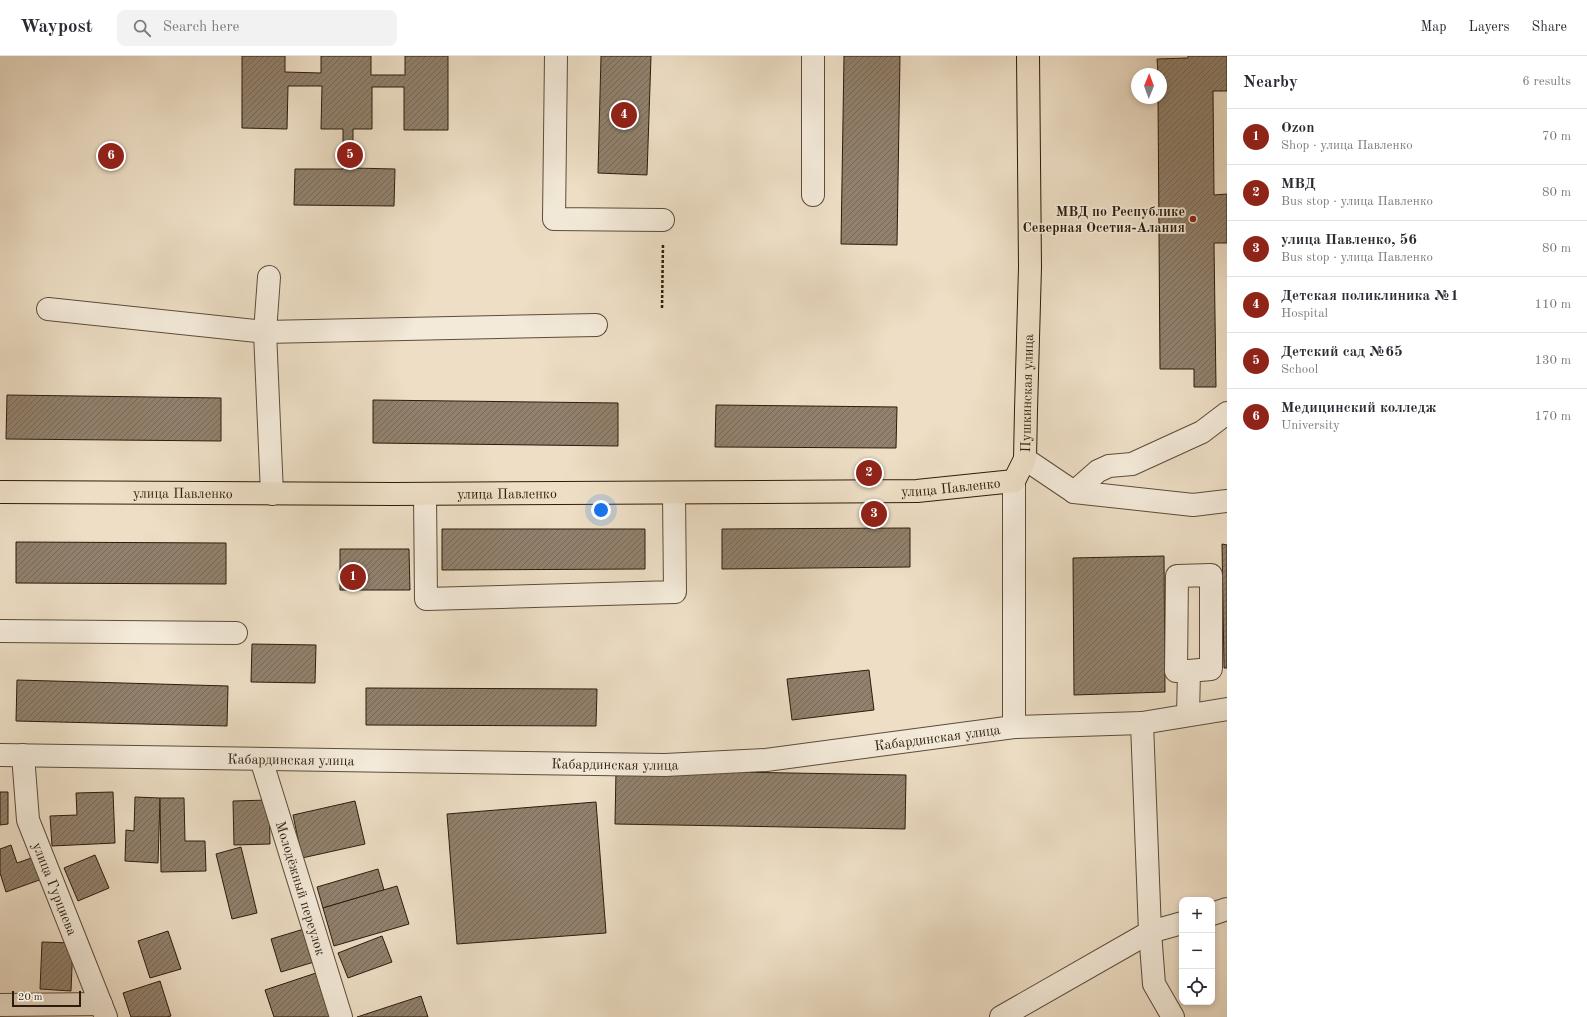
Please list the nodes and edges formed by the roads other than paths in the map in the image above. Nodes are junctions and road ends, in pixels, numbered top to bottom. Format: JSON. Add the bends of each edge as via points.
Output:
{"nodes":[{"id":1,"x":556,"y":56,"type":"edge"},
{"id":2,"x":813,"y":56,"type":"edge"},
{"id":3,"x":1028,"y":56,"type":"edge"},
{"id":4,"x":813,"y":195,"type":"dead end"},
{"id":5,"x":663,"y":220,"type":"road end"},
{"id":6,"x":269,"y":277,"type":"dead end"},
{"id":7,"x":48,"y":309,"type":"dead end"},
{"id":8,"x":596,"y":325,"type":"dead end"},
{"id":9,"x":265,"y":332,"type":"junction"},
{"id":10,"x":1227,"y":413,"type":"edge"},
{"id":11,"x":1025,"y":459,"type":"junction"},
{"id":12,"x":1014,"y":481,"type":"junction"},
{"id":13,"x":0,"y":492,"type":"edge"},
{"id":14,"x":1074,"y":492,"type":"junction"},
{"id":15,"x":272,"y":494,"type":"junction"},
{"id":16,"x":425,"y":494,"type":"junction"},
{"id":17,"x":674,"y":494,"type":"junction"},
{"id":18,"x":1227,"y":501,"type":"edge"},
{"id":19,"x":0,"y":631,"type":"edge"},
{"id":20,"x":236,"y":633,"type":"dead end"},
{"id":21,"x":1189,"y":671,"type":"dead end"},
{"id":22,"x":1227,"y":709,"type":"edge"},
{"id":23,"x":1188,"y":716,"type":"junction"},
{"id":24,"x":1142,"y":723,"type":"junction"},
{"id":25,"x":1014,"y":728,"type":"junction"},
{"id":26,"x":0,"y":755,"type":"edge"},
{"id":27,"x":23,"y":755,"type":"junction"},
{"id":28,"x":261,"y":759,"type":"junction"},
{"id":29,"x":1227,"y":909,"type":"edge"},
{"id":30,"x":1215,"y":913,"type":"edge"},
{"id":31,"x":1179,"y":923,"type":"edge"},
{"id":32,"x":1150,"y":932,"type":"junction"},
{"id":33,"x":0,"y":1005,"type":"edge"},
{"id":34,"x":103,"y":1011,"type":"edge"},
{"id":35,"x":341,"y":1017,"type":"edge"},
{"id":36,"x":1002,"y":1017,"type":"edge"},
{"id":37,"x":1173,"y":1017,"type":"edge"}],
"edges":[{"from":1,"to":5,"type":"street","via":[[554,218]]},
{"from":2,"to":4,"type":"street"},
{"from":3,"to":11,"type":"main road","name":"Пушкинская улица","via":[[1030,266]]},
{"from":6,"to":9,"type":"street"},
{"from":7,"to":9,"type":"street"},
{"from":8,"to":9,"type":"street"},
{"from":9,"to":15,"type":"street"},
{"from":10,"to":14,"type":"street","via":[[1202,432],[1132,464],[1109,466],[1098,471]]},
{"from":11,"to":12,"type":"main road","name":"Пушкинская улица"},
{"from":11,"to":14,"type":"street"},
{"from":12,"to":17,"type":"main road","name":"улица Павленко","via":[[917,491]]},
{"from":12,"to":25,"type":"street","name":"Пушкинская улица"},
{"from":13,"to":15,"type":"main road","name":"улица Павленко"},
{"from":14,"to":18,"type":"street","via":[[1193,505]]},
{"from":15,"to":16,"type":"main road","name":"улица Павленко"},
{"from":16,"to":17,"type":"main road","name":"улица Павленко"},
{"from":16,"to":17,"type":"street","via":[[426,599],[675,592]]},
{"from":19,"to":20,"type":"street"},
{"from":21,"to":23,"type":"street"},
{"from":22,"to":23,"type":"street","name":"Кабардинская улица"},
{"from":23,"to":24,"type":"street","name":"Кабардинская улица"},
{"from":24,"to":25,"type":"street","name":"Кабардинская улица"},
{"from":24,"to":32,"type":"street"},
{"from":25,"to":28,"type":"street","name":"Кабардинская улица","via":[[766,760],[665,765]]},
{"from":26,"to":27,"type":"street","name":"Кабардинская улица"},
{"from":27,"to":28,"type":"street","name":"Кабардинская улица"},
{"from":27,"to":34,"type":"street","name":"улица Гурциева","via":[[28,820]]},
{"from":28,"to":35,"type":"street","name":"Молодёжный переулок"},
{"from":29,"to":30,"type":"street"},
{"from":31,"to":32,"type":"street"},
{"from":32,"to":36,"type":"street"},
{"from":32,"to":37,"type":"street","via":[[1154,984]]},
{"from":33,"to":34,"type":"street"}]}
